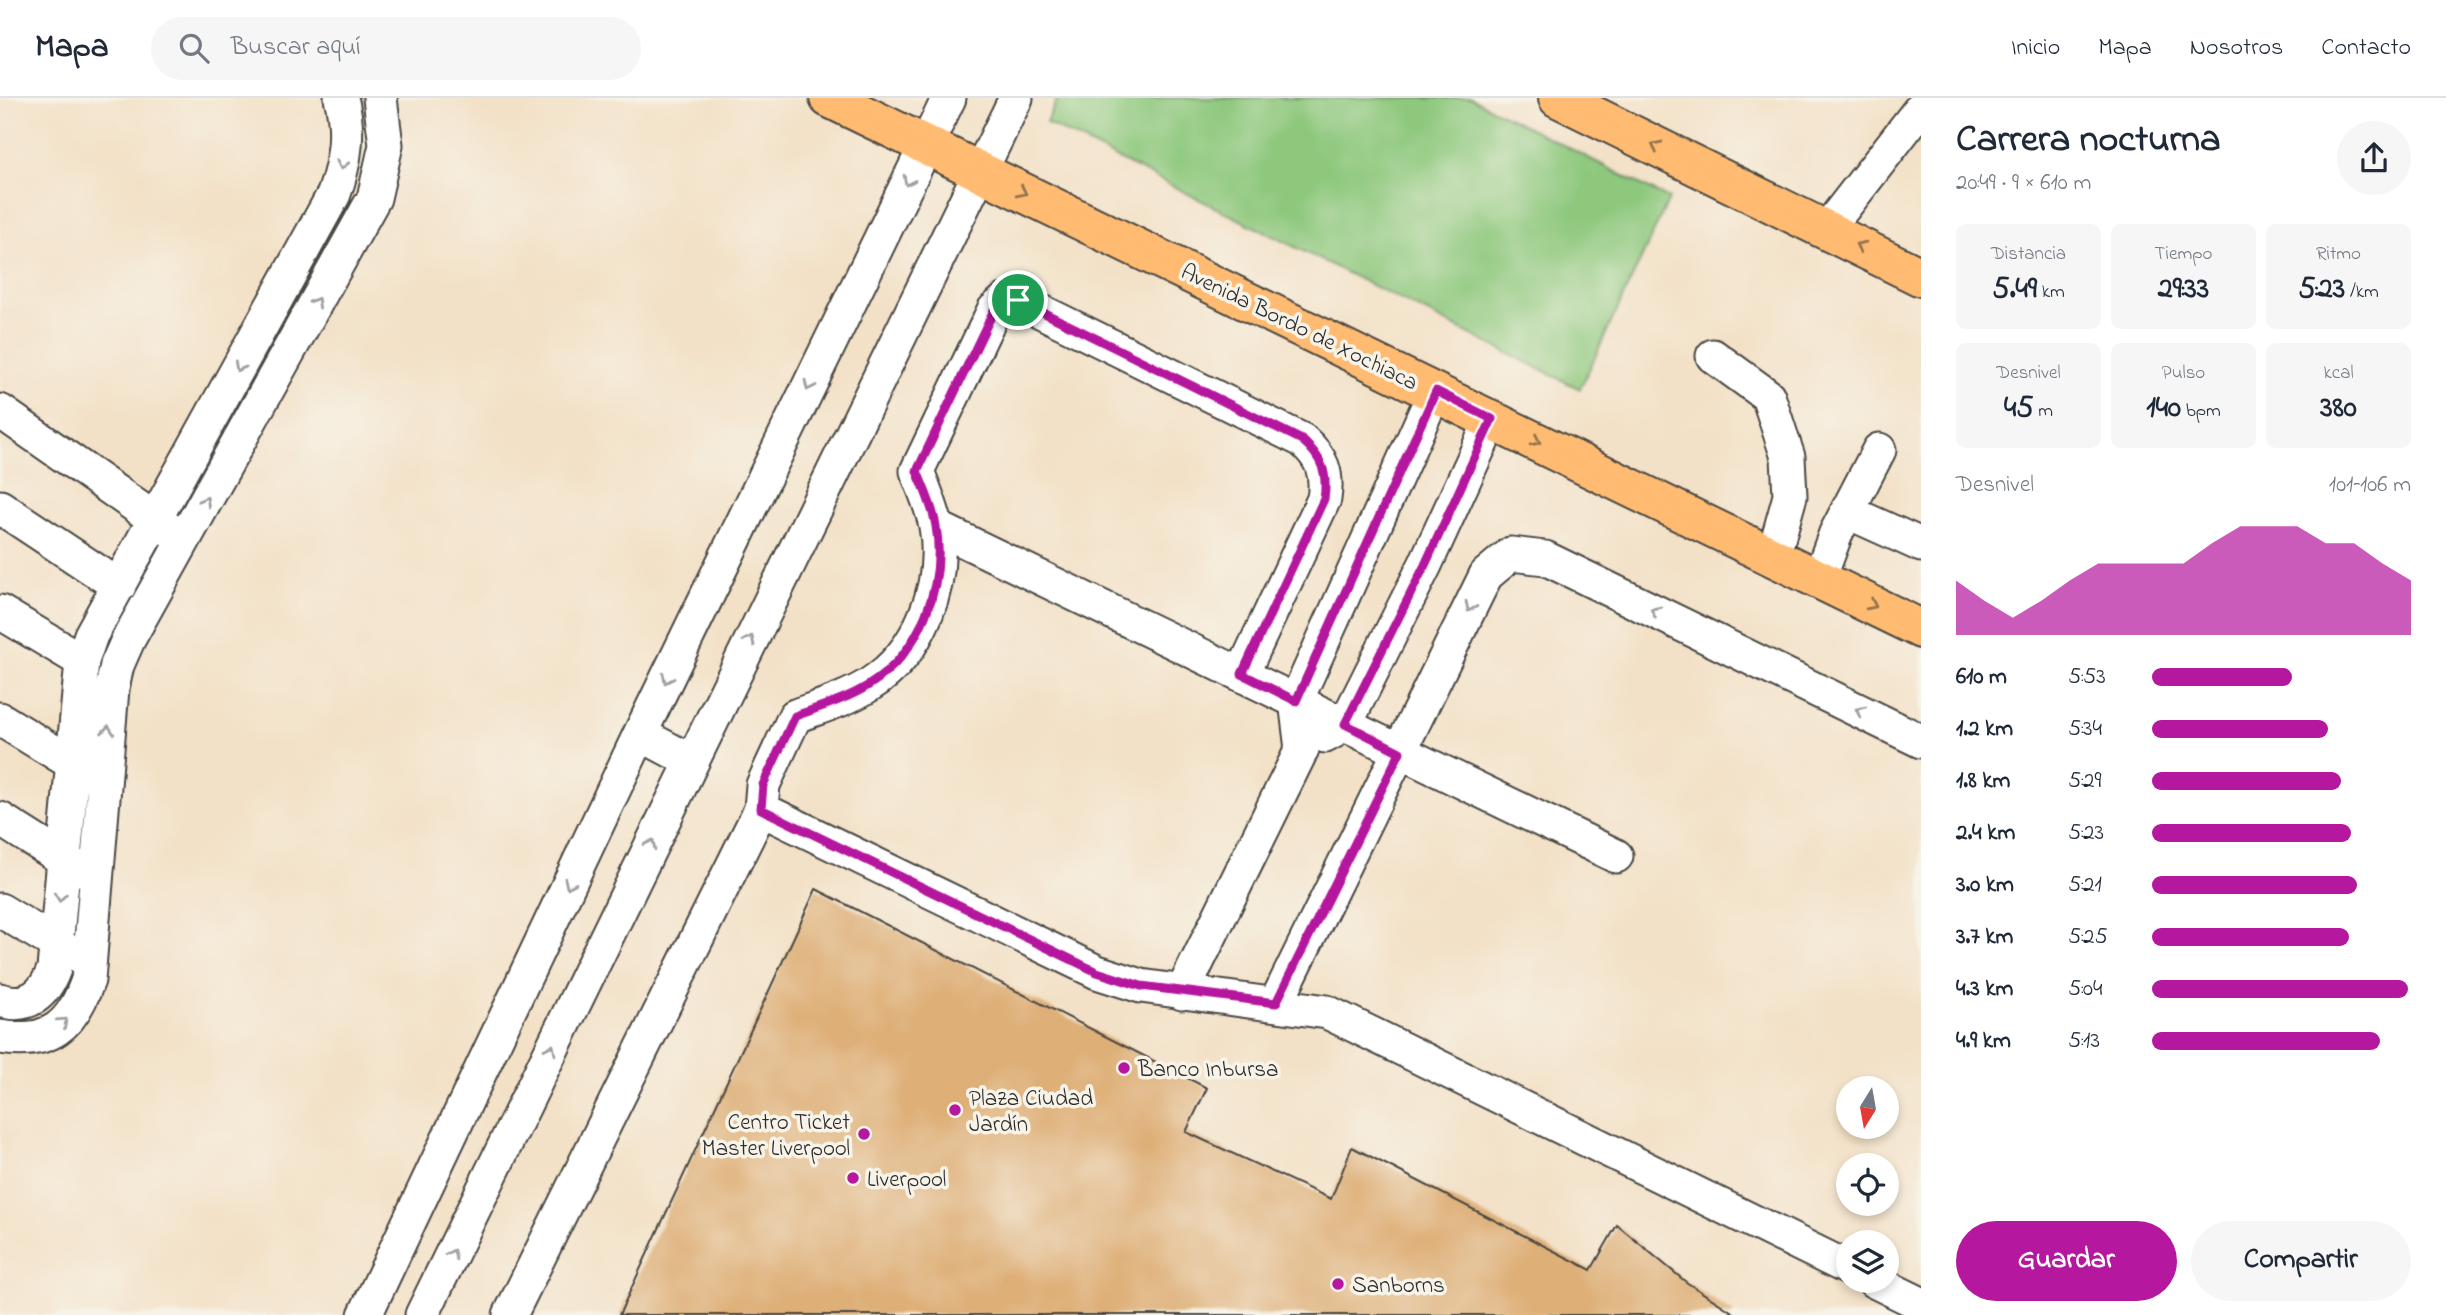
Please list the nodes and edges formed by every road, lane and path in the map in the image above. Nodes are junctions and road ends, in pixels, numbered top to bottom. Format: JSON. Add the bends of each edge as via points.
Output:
{"nodes":[{"id":1,"x":341,"y":98,"type":"edge"},
{"id":2,"x":380,"y":98,"type":"edge"},
{"id":3,"x":829,"y":98,"type":"edge"},
{"id":4,"x":949,"y":98,"type":"edge"},
{"id":5,"x":1016,"y":98,"type":"edge"},
{"id":6,"x":1558,"y":98,"type":"edge"},
{"id":7,"x":1604,"y":108,"type":"edge"},
{"id":8,"x":1921,"y":108,"type":"edge"},
{"id":9,"x":926,"y":146,"type":"junction"},
{"id":10,"x":980,"y":171,"type":"junction"},
{"id":11,"x":1827,"y":229,"type":"junction"},
{"id":12,"x":1921,"y":277,"type":"edge"},
{"id":13,"x":1713,"y":356,"type":"dead end"},
{"id":14,"x":1436,"y":391,"type":"junction"},
{"id":15,"x":0,"y":411,"type":"edge"},
{"id":16,"x":1492,"y":419,"type":"junction"},
{"id":17,"x":1880,"y":450,"type":"dead end"},
{"id":18,"x":0,"y":507,"type":"edge"},
{"id":19,"x":1847,"y":512,"type":"junction"},
{"id":20,"x":156,"y":518,"type":"junction"},
{"id":21,"x":936,"y":527,"type":"junction"},
{"id":22,"x":183,"y":540,"type":"junction"},
{"id":23,"x":1921,"y":545,"type":"edge"},
{"id":24,"x":1773,"y":556,"type":"junction"},
{"id":25,"x":1819,"y":579,"type":"junction"},
{"id":26,"x":118,"y":586,"type":"junction"},
{"id":27,"x":0,"y":612,"type":"edge"},
{"id":28,"x":1921,"y":629,"type":"edge"},
{"id":29,"x":82,"y":662,"type":"junction"},
{"id":30,"x":1242,"y":674,"type":"junction"},
{"id":31,"x":1296,"y":701,"type":"junction"},
{"id":32,"x":0,"y":719,"type":"edge"},
{"id":33,"x":1345,"y":724,"type":"junction"},
{"id":34,"x":640,"y":734,"type":"junction"},
{"id":35,"x":1921,"y":741,"type":"edge"},
{"id":36,"x":1302,"y":749,"type":"junction"},
{"id":37,"x":1400,"y":752,"type":"junction"},
{"id":38,"x":691,"y":761,"type":"junction"},
{"id":39,"x":73,"y":765,"type":"junction"},
{"id":40,"x":104,"y":782,"type":"junction"},
{"id":41,"x":761,"y":809,"type":"junction"},
{"id":42,"x":0,"y":819,"type":"edge"},
{"id":43,"x":1616,"y":856,"type":"dead end"},
{"id":44,"x":64,"y":860,"type":"junction"},
{"id":45,"x":96,"y":878,"type":"junction"},
{"id":46,"x":0,"y":910,"type":"edge"},
{"id":47,"x":56,"y":946,"type":"junction"},
{"id":48,"x":89,"y":961,"type":"junction"},
{"id":49,"x":1182,"y":993,"type":"junction"},
{"id":50,"x":0,"y":1000,"type":"edge"},
{"id":51,"x":1276,"y":1003,"type":"junction"},
{"id":52,"x":0,"y":1037,"type":"edge"},
{"id":53,"x":1836,"y":1262,"type":"edge"},
{"id":54,"x":1899,"y":1293,"type":"edge"},
{"id":55,"x":1921,"y":1304,"type":"edge"},
{"id":56,"x":365,"y":1315,"type":"edge"},
{"id":57,"x":422,"y":1315,"type":"edge"},
{"id":58,"x":510,"y":1315,"type":"edge"}],
"edges":[{"from":1,"to":20,"type":"street","one_way":true,"via":[[345,155],[334,194]]},
{"from":22,"to":2,"type":"street","one_way":true,"via":[[374,198],[386,145]]},
{"from":3,"to":9,"type":"main road","name":"Avenida Bordo de Xochiaca"},
{"from":4,"to":9,"type":"street"},
{"from":5,"to":10,"type":"street"},
{"from":6,"to":7,"type":"main road"},
{"from":11,"to":7,"type":"main road","one_way":true},
{"from":8,"to":11,"type":"street"},
{"from":9,"to":10,"type":"main road","name":"Avenida Bordo de Xochiaca"},
{"from":9,"to":34,"type":"street","one_way":true},
{"from":10,"to":14,"type":"main road","name":"Avenida Bordo de Xochiaca","one_way":true},
{"from":38,"to":10,"type":"street","one_way":true},
{"from":12,"to":11,"type":"main road","one_way":true},
{"from":13,"to":24,"type":"street","via":[[1768,396],[1788,457],[1790,496]]},
{"from":14,"to":16,"type":"main road","name":"Avenida Bordo de Xochiaca"},
{"from":14,"to":31,"type":"street"},
{"from":15,"to":20,"type":"street"},
{"from":16,"to":24,"type":"main road","name":"Avenida Bordo de Xochiaca","one_way":true},
{"from":16,"to":33,"type":"street"},
{"from":17,"to":19,"type":"street"},
{"from":18,"to":26,"type":"street"},
{"from":19,"to":23,"type":"street"},
{"from":19,"to":25,"type":"street"},
{"from":20,"to":22,"type":"street"},
{"from":20,"to":26,"type":"street"},
{"from":21,"to":30,"type":"street"},
{"from":21,"to":30,"type":"street","via":[[917,471],[994,310],[1004,300],[1018,300],[1292,435],[1315,451],[1327,481],[1324,499]]},
{"from":21,"to":41,"type":"street","via":[[934,587],[912,644],[870,685],[795,716],[763,785]]},
{"from":40,"to":22,"type":"street","one_way":true,"via":[[117,665]]},
{"from":24,"to":25,"type":"main road","name":"Avenida Bordo de Xochiaca"},
{"from":25,"to":28,"type":"main road","name":"Avenida Bordo de Xochiaca","one_way":true},
{"from":26,"to":29,"type":"street"},
{"from":27,"to":29,"type":"street"},
{"from":29,"to":39,"type":"street"},
{"from":30,"to":31,"type":"street"},
{"from":31,"to":33,"type":"street"},
{"from":31,"to":36,"type":"street"},
{"from":32,"to":39,"type":"street"},
{"from":33,"to":36,"type":"street"},
{"from":33,"to":37,"type":"street"},
{"from":34,"to":38,"type":"street"},
{"from":34,"to":56,"type":"street","one_way":true},
{"from":35,"to":37,"type":"street","one_way":true,"via":[[1545,558],[1511,554],[1486,575]]},
{"from":36,"to":49,"type":"street"},
{"from":37,"to":43,"type":"street"},
{"from":37,"to":51,"type":"street"},
{"from":57,"to":38,"type":"street","one_way":true},
{"from":39,"to":40,"type":"street"},
{"from":39,"to":44,"type":"street"},
{"from":40,"to":45,"type":"street"},
{"from":41,"to":49,"type":"street","via":[[1073,962],[1141,986]]},
{"from":41,"to":58,"type":"street"},
{"from":42,"to":44,"type":"street"},
{"from":44,"to":45,"type":"street"},
{"from":44,"to":47,"type":"street","one_way":true},
{"from":45,"to":48,"type":"street"},
{"from":46,"to":47,"type":"street"},
{"from":47,"to":48,"type":"street"},
{"from":47,"to":50,"type":"street","via":[[46,989],[30,999]]},
{"from":52,"to":48,"type":"street","one_way":true,"via":[[43,1036],[63,1025],[79,1006]]},
{"from":49,"to":51,"type":"street"},
{"from":51,"to":53,"type":"street","via":[[1327,1012]]},
{"from":54,"to":55,"type":"street"}]}
